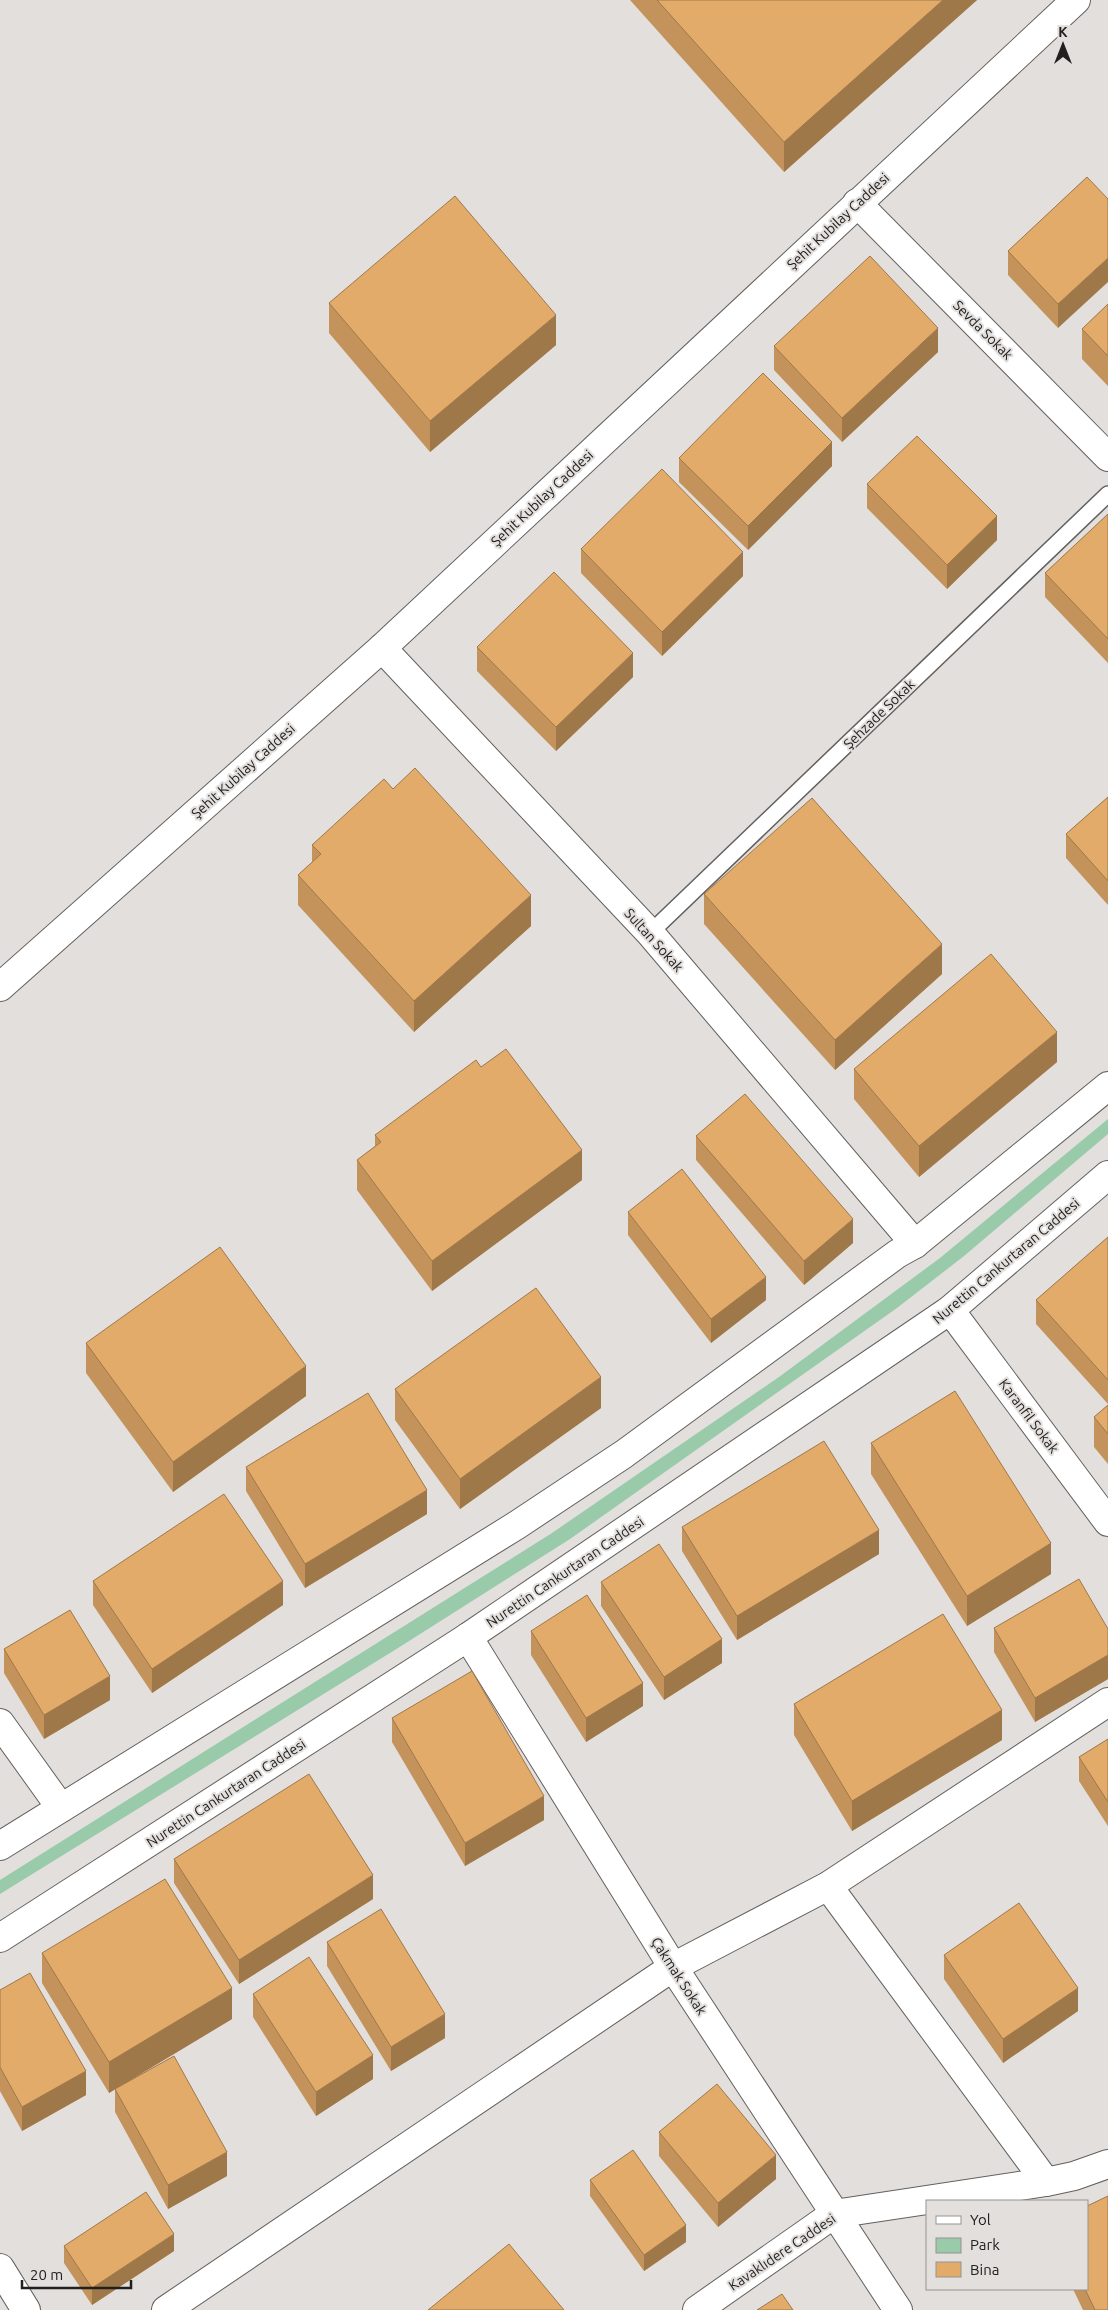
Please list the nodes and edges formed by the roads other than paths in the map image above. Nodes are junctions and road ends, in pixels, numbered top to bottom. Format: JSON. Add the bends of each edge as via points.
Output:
{"nodes":[{"id":1,"x":1076,"y":0,"type":"edge"},
{"id":2,"x":857,"y":203,"type":"junction"},
{"id":3,"x":1108,"y":457,"type":"edge"},
{"id":4,"x":1108,"y":494,"type":"edge"},
{"id":5,"x":382,"y":648,"type":"junction"},
{"id":6,"x":650,"y":934,"type":"junction"},
{"id":7,"x":0,"y":987,"type":"edge"},
{"id":8,"x":1108,"y":1086,"type":"edge"},
{"id":9,"x":1108,"y":1175,"type":"edge"},
{"id":10,"x":915,"y":1244,"type":"junction"},
{"id":11,"x":950,"y":1310,"type":"junction"},
{"id":12,"x":1108,"y":1522,"type":"edge"},
{"id":13,"x":468,"y":1637,"type":"junction"},
{"id":14,"x":1108,"y":1702,"type":"edge"},
{"id":15,"x":0,"y":1723,"type":"edge"},
{"id":16,"x":61,"y":1808,"type":"junction"},
{"id":17,"x":0,"y":1846,"type":"edge"},
{"id":18,"x":828,"y":1886,"type":"junction"},
{"id":19,"x":0,"y":1938,"type":"edge"},
{"id":20,"x":673,"y":1967,"type":"junction"},
{"id":21,"x":1108,"y":2164,"type":"edge"},
{"id":22,"x":1046,"y":2182,"type":"junction"},
{"id":23,"x":926,"y":2200,"type":"edge"},
{"id":24,"x":927,"y":2200,"type":"edge"},
{"id":25,"x":834,"y":2214,"type":"junction"},
{"id":26,"x":0,"y":2268,"type":"edge"},
{"id":27,"x":26,"y":2310,"type":"edge"},
{"id":28,"x":166,"y":2310,"type":"edge"},
{"id":29,"x":697,"y":2310,"type":"edge"},
{"id":30,"x":898,"y":2310,"type":"edge"}],
"edges":[{"from":1,"to":2,"type":"street","name":"Şehit Kubilay Caddesi"},
{"from":2,"to":3,"type":"street","name":"Sevda Sokak"},
{"from":2,"to":5,"type":"street","name":"Şehit Kubilay Caddesi"},
{"from":4,"to":6,"type":"lane","name":"Şehzade Sokak"},
{"from":5,"to":6,"type":"street","name":"Sultan Sokak"},
{"from":5,"to":7,"type":"street","name":"Şehit Kubilay Caddesi"},
{"from":6,"to":10,"type":"street","name":"Sultan Sokak"},
{"from":8,"to":10,"type":"street"},
{"from":9,"to":11,"type":"street","name":"Nurettin Cankurtaran Caddesi"},
{"from":10,"to":16,"type":"street","via":[[624,1454],[526,1520]]},
{"from":11,"to":12,"type":"street","name":"Karanfil Sokak"},
{"from":11,"to":13,"type":"street","name":"Nurettin Cankurtaran Caddesi"},
{"from":13,"to":19,"type":"street","name":"Nurettin Cankurtaran Caddesi"},
{"from":13,"to":20,"type":"street","name":"Çakmak Sokak"},
{"from":14,"to":18,"type":"street"},
{"from":15,"to":16,"type":"street"},
{"from":16,"to":17,"type":"street"},
{"from":18,"to":20,"type":"street"},
{"from":18,"to":22,"type":"street"},
{"from":20,"to":25,"type":"street","name":"Çakmak Sokak"},
{"from":20,"to":28,"type":"street"},
{"from":21,"to":22,"type":"street","name":"Kavaklıdere Caddesi"},
{"from":22,"to":24,"type":"street","name":"Kavaklıdere Caddesi"},
{"from":23,"to":25,"type":"street","name":"Kavaklıdere Caddesi"},
{"from":25,"to":29,"type":"street","name":"Kavaklıdere Caddesi"},
{"from":25,"to":30,"type":"street","name":"Çakmak Sokak"},
{"from":26,"to":27,"type":"street"}]}
